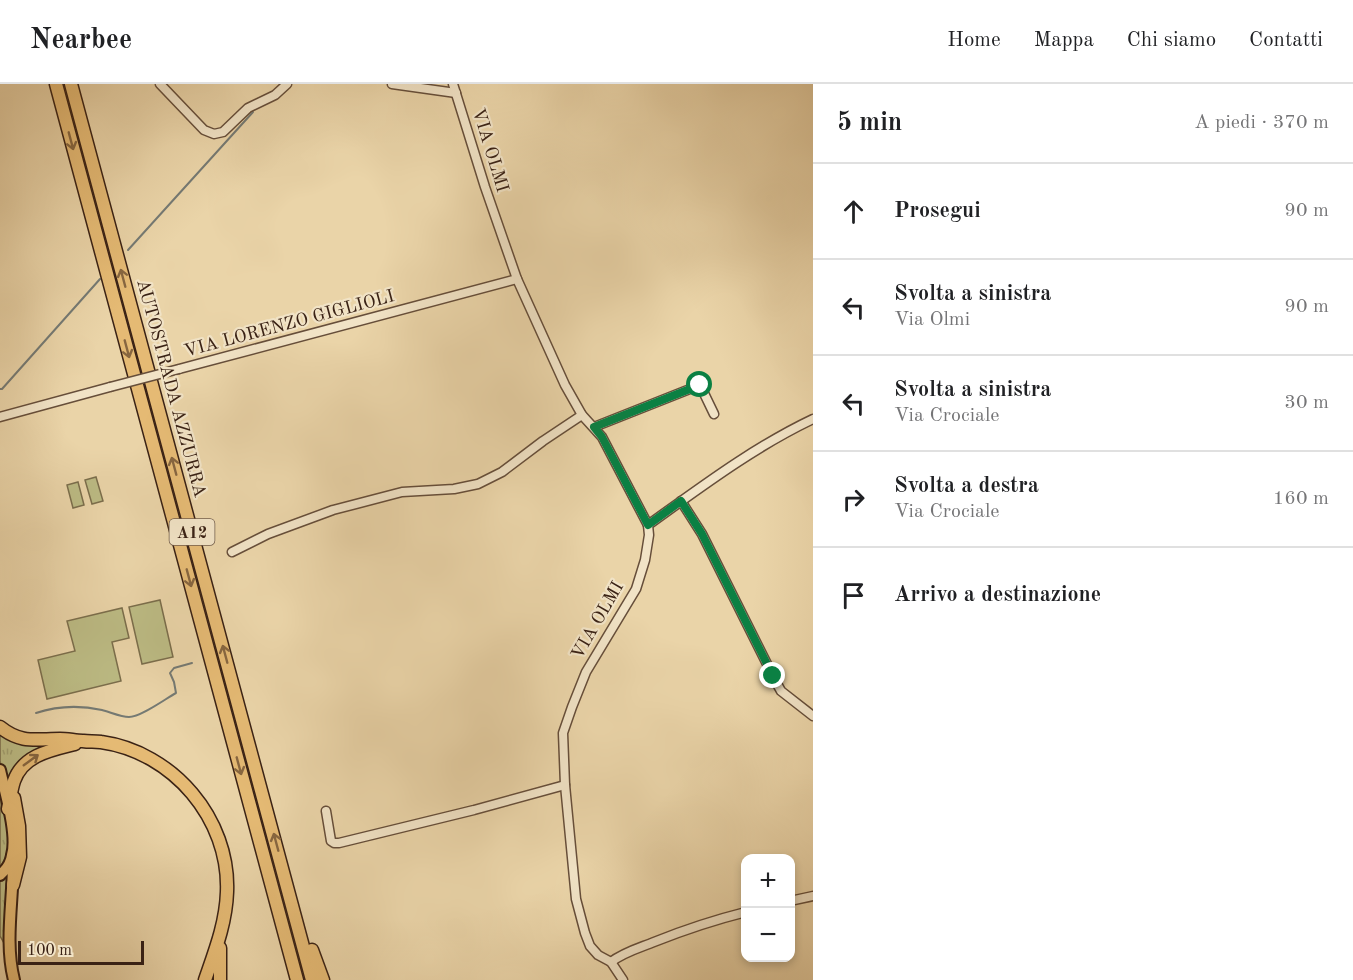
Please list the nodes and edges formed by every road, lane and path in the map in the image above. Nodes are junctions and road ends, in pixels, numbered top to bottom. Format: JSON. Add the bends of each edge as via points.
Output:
{"nodes":[{"id":1,"x":56,"y":84,"type":"edge"},
{"id":2,"x":70,"y":84,"type":"edge"},
{"id":3,"x":160,"y":84,"type":"edge"},
{"id":4,"x":287,"y":84,"type":"edge"},
{"id":5,"x":392,"y":84,"type":"edge"},
{"id":6,"x":455,"y":88,"type":"edge"},
{"id":7,"x":517,"y":279,"type":"junction"},
{"id":8,"x":714,"y":414,"type":"dead end"},
{"id":9,"x":582,"y":415,"type":"junction"},
{"id":10,"x":0,"y":417,"type":"edge"},
{"id":11,"x":813,"y":419,"type":"edge"},
{"id":12,"x":594,"y":427,"type":"junction"},
{"id":13,"x":681,"y":501,"type":"junction"},
{"id":14,"x":648,"y":525,"type":"junction"},
{"id":15,"x":232,"y":552,"type":"dead end"},
{"id":16,"x":813,"y":716,"type":"edge"},
{"id":17,"x":0,"y":718,"type":"edge"},
{"id":18,"x":0,"y":727,"type":"edge"},
{"id":19,"x":84,"y":741,"type":"junction"},
{"id":20,"x":0,"y":770,"type":"edge"},
{"id":21,"x":565,"y":785,"type":"junction"},
{"id":22,"x":12,"y":788,"type":"junction"},
{"id":23,"x":8,"y":809,"type":"junction"},
{"id":24,"x":326,"y":811,"type":"dead end"},
{"id":25,"x":13,"y":855,"type":"junction"},
{"id":26,"x":0,"y":876,"type":"edge"},
{"id":27,"x":286,"y":879,"type":"junction"},
{"id":28,"x":13,"y":885,"type":"junction"},
{"id":29,"x":813,"y":896,"type":"edge"},
{"id":30,"x":795,"y":901,"type":"edge"},
{"id":31,"x":741,"y":913,"type":"edge"},
{"id":32,"x":220,"y":934,"type":"junction"},
{"id":33,"x":0,"y":946,"type":"edge"},
{"id":34,"x":611,"y":962,"type":"junction"},
{"id":35,"x":10,"y":964,"type":"junction"},
{"id":36,"x":14,"y":980,"type":"edge"},
{"id":37,"x":205,"y":980,"type":"edge"},
{"id":38,"x":220,"y":980,"type":"edge"},
{"id":39,"x":297,"y":980,"type":"edge"},
{"id":40,"x":312,"y":980,"type":"edge"},
{"id":41,"x":323,"y":980,"type":"edge"},
{"id":42,"x":624,"y":980,"type":"edge"}],
"edges":[{"from":1,"to":39,"type":"highway","name":"AUTOSTRADA AZZURRA","number":"A12","one_way":true},
{"from":27,"to":2,"type":"highway","name":"AUTOSTRADA AZZURRA","number":"A12","one_way":true},
{"from":3,"to":4,"type":"street","via":[[204,130],[214,134],[223,132],[248,108],[275,95]]},
{"from":5,"to":6,"type":"street"},
{"from":6,"to":7,"type":"street","name":"VIA OLMI"},
{"from":7,"to":9,"type":"street","name":"VIA OLMI"},
{"from":7,"to":10,"type":"street","name":"VIA LORENZO GIGLIOLI","bridge":true},
{"from":8,"to":12,"type":"street","via":[[700,385]]},
{"from":9,"to":12,"type":"street","name":"VIA OLMI"},
{"from":9,"to":15,"type":"street","via":[[502,472],[478,484],[402,492],[344,507],[267,534]]},
{"from":11,"to":13,"type":"street","via":[[761,447]]},
{"from":12,"to":14,"type":"street","name":"VIA OLMI"},
{"from":13,"to":14,"type":"street"},
{"from":13,"to":16,"type":"street","via":[[702,534],[776,682]]},
{"from":14,"to":21,"type":"street","name":"VIA OLMI","via":[[645,560],[636,589],[586,672],[563,733]]},
{"from":17,"to":19,"type":"highway","via":[[21,732],[59,734]]},
{"from":18,"to":19,"type":"highway","via":[[10,735],[28,740]]},
{"from":22,"to":19,"type":"highway","one_way":true,"via":[[20,768],[33,757]]},
{"from":19,"to":32,"type":"highway","via":[[140,753],[177,777],[197,798],[217,836],[226,864],[227,894]]},
{"from":20,"to":23,"type":"main road"},
{"from":21,"to":24,"type":"street","via":[[339,843],[331,841]]},
{"from":21,"to":34,"type":"street","name":"VIA OLMI","via":[[576,899],[590,946]]},
{"from":22,"to":23,"type":"highway"},
{"from":22,"to":28,"type":"highway","via":[[20,857]]},
{"from":23,"to":25,"type":"main road"},
{"from":25,"to":26,"type":"main road"},
{"from":25,"to":28,"type":"main road"},
{"from":27,"to":40,"type":"highway","name":"AUTOSTRADA AZZURRA","number":"A12"},
{"from":27,"to":41,"type":"highway"},
{"from":28,"to":35,"type":"main road"},
{"from":29,"to":30,"type":"street"},
{"from":31,"to":34,"type":"street","via":[[676,934]]},
{"from":32,"to":37,"type":"highway"},
{"from":32,"to":38,"type":"highway"},
{"from":33,"to":35,"type":"main road"},
{"from":34,"to":42,"type":"street","name":"VIA OLMI"},
{"from":35,"to":36,"type":"main road"}]}
